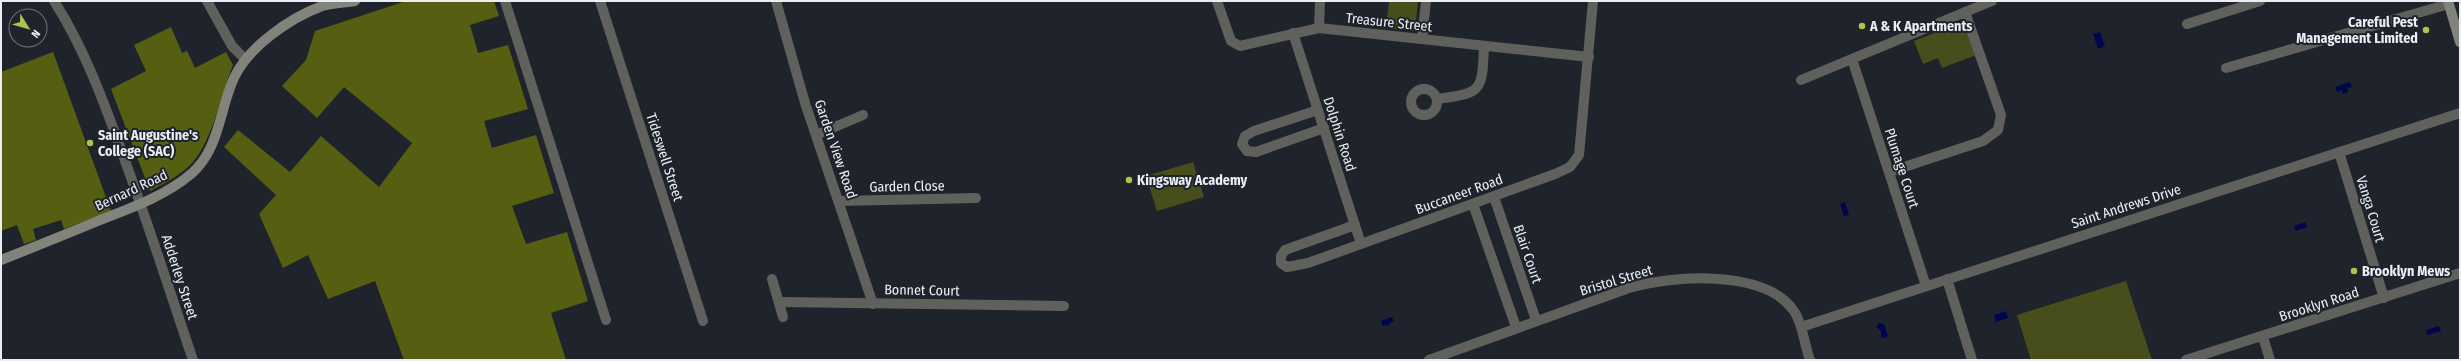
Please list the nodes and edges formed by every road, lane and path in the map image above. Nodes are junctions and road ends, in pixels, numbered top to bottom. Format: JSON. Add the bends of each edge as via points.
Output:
{"nodes":[{"id":1,"x":54,"y":1,"type":"edge"},
{"id":2,"x":207,"y":1,"type":"edge"},
{"id":3,"x":354,"y":1,"type":"edge"},
{"id":4,"x":505,"y":1,"type":"edge"},
{"id":5,"x":600,"y":1,"type":"edge"},
{"id":6,"x":776,"y":1,"type":"edge"},
{"id":7,"x":1217,"y":1,"type":"edge"},
{"id":8,"x":1320,"y":1,"type":"edge"},
{"id":9,"x":1426,"y":1,"type":"edge"},
{"id":10,"x":1593,"y":1,"type":"edge"},
{"id":11,"x":1992,"y":1,"type":"edge"},
{"id":12,"x":2260,"y":1,"type":"edge"},
{"id":13,"x":336,"y":2,"type":"edge"},
{"id":14,"x":2449,"y":2,"type":"edge"},
{"id":15,"x":1965,"y":12,"type":"junction"},
{"id":16,"x":2456,"y":16,"type":"edge"},
{"id":17,"x":2187,"y":24,"type":"dead end"},
{"id":18,"x":1319,"y":28,"type":"junction"},
{"id":19,"x":1293,"y":33,"type":"junction"},
{"id":20,"x":1422,"y":39,"type":"junction"},
{"id":21,"x":2460,"y":42,"type":"edge"},
{"id":22,"x":1484,"y":46,"type":"junction"},
{"id":23,"x":1589,"y":57,"type":"junction"},
{"id":24,"x":245,"y":59,"type":"junction"},
{"id":25,"x":1852,"y":59,"type":"junction"},
{"id":26,"x":2226,"y":68,"type":"dead end"},
{"id":27,"x":1801,"y":80,"type":"dead end"},
{"id":28,"x":1437,"y":99,"type":"dead end"},
{"id":29,"x":1318,"y":110,"type":"junction"},
{"id":30,"x":2460,"y":113,"type":"edge"},
{"id":31,"x":864,"y":115,"type":"dead end"},
{"id":32,"x":1324,"y":128,"type":"junction"},
{"id":33,"x":816,"y":135,"type":"junction"},
{"id":34,"x":2338,"y":152,"type":"junction"},
{"id":35,"x":1888,"y":172,"type":"junction"},
{"id":36,"x":1494,"y":196,"type":"junction"},
{"id":37,"x":976,"y":198,"type":"dead end"},
{"id":38,"x":838,"y":201,"type":"junction"},
{"id":39,"x":141,"y":204,"type":"junction"},
{"id":40,"x":1473,"y":204,"type":"junction"},
{"id":41,"x":1355,"y":225,"type":"junction"},
{"id":42,"x":1361,"y":244,"type":"junction"},
{"id":43,"x":1,"y":260,"type":"edge"},
{"id":44,"x":2460,"y":273,"type":"edge"},
{"id":45,"x":772,"y":279,"type":"dead end"},
{"id":46,"x":1947,"y":279,"type":"junction"},
{"id":47,"x":1926,"y":286,"type":"junction"},
{"id":48,"x":2384,"y":298,"type":"junction"},
{"id":49,"x":779,"y":302,"type":"junction"},
{"id":50,"x":873,"y":304,"type":"junction"},
{"id":51,"x":1064,"y":306,"type":"dead end"},
{"id":52,"x":782,"y":317,"type":"dead end"},
{"id":53,"x":606,"y":320,"type":"dead end"},
{"id":54,"x":1536,"y":320,"type":"junction"},
{"id":55,"x":703,"y":321,"type":"dead end"},
{"id":56,"x":1801,"y":326,"type":"junction"},
{"id":57,"x":1516,"y":327,"type":"junction"},
{"id":58,"x":2263,"y":337,"type":"junction"},
{"id":59,"x":193,"y":360,"type":"edge"},
{"id":60,"x":1429,"y":360,"type":"edge"},
{"id":61,"x":1810,"y":360,"type":"edge"},
{"id":62,"x":1972,"y":360,"type":"edge"},
{"id":63,"x":2186,"y":360,"type":"edge"},
{"id":64,"x":2270,"y":360,"type":"edge"}],
"edges":[{"from":1,"to":39,"type":"street","name":"Adderley Street","via":[[75,38],[102,98]]},
{"from":2,"to":24,"type":"street","via":[[228,40]]},
{"from":3,"to":13,"type":"main road","name":"Bernard Road"},
{"from":4,"to":53,"type":"street"},
{"from":5,"to":55,"type":"street","name":"Tideswell Street"},
{"from":6,"to":33,"type":"street","name":"Garden View Road"},
{"from":7,"to":19,"type":"street","name":"Treasure Street","via":[[1231,41],[1237,46]]},
{"from":8,"to":18,"type":"street"},
{"from":9,"to":20,"type":"street"},
{"from":10,"to":23,"type":"street","name":"Buccaneer Road"},
{"from":11,"to":15,"type":"street"},
{"from":12,"to":17,"type":"street"},
{"from":13,"to":24,"type":"main road","name":"Bernard Road","via":[[322,6],[294,21],[267,38]]},
{"from":14,"to":16,"type":"main road"},
{"from":14,"to":26,"type":"street"},
{"from":15,"to":25,"type":"street"},
{"from":15,"to":35,"type":"street","via":[[2001,115],[1998,130],[1983,141]]},
{"from":16,"to":21,"type":"main road"},
{"from":18,"to":19,"type":"street","name":"Treasure Street"},
{"from":18,"to":20,"type":"street","name":"Treasure Street"},
{"from":19,"to":29,"type":"street","name":"Dolphin Road"},
{"from":20,"to":22,"type":"street","name":"Treasure Street"},
{"from":22,"to":23,"type":"street","name":"Treasure Street"},
{"from":22,"to":28,"type":"street","via":[[1479,86],[1465,95]]},
{"from":23,"to":36,"type":"street","name":"Buccaneer Road","via":[[1577,160],[1565,170]]},
{"from":24,"to":39,"type":"main road","name":"Bernard Road","via":[[234,78],[218,133],[205,156],[192,173],[172,188]]},
{"from":25,"to":27,"type":"street"},
{"from":25,"to":35,"type":"street","name":"Plumage Court"},
{"from":29,"to":32,"type":"street","name":"Dolphin Road"},
{"from":29,"to":32,"type":"street","via":[[1254,131],[1244,136],[1242,144],[1248,151],[1256,152]]},
{"from":30,"to":34,"type":"street","name":"Saint Andrews Drive"},
{"from":31,"to":33,"type":"street"},
{"from":32,"to":41,"type":"street","name":"Dolphin Road"},
{"from":33,"to":38,"type":"street","name":"Garden View Road"},
{"from":34,"to":46,"type":"street","name":"Saint Andrews Drive"},
{"from":34,"to":48,"type":"street","name":"Vanga Court"},
{"from":35,"to":47,"type":"street","name":"Plumage Court"},
{"from":36,"to":40,"type":"street","name":"Buccaneer Road"},
{"from":36,"to":54,"type":"street","name":"Blair Court"},
{"from":37,"to":38,"type":"street","name":"Garden Close"},
{"from":38,"to":50,"type":"street","name":"Garden View Road"},
{"from":39,"to":43,"type":"main road","name":"Bernard Road"},
{"from":39,"to":59,"type":"street","name":"Adderley Street"},
{"from":40,"to":42,"type":"street","name":"Buccaneer Road"},
{"from":40,"to":57,"type":"street"},
{"from":41,"to":42,"type":"street","name":"Dolphin Road"},
{"from":41,"to":42,"type":"street","name":"Buccaneer Road","via":[[1285,250],[1281,256],[1282,263],[1291,268]]},
{"from":44,"to":48,"type":"street","name":"Brooklyn Road"},
{"from":45,"to":49,"type":"street"},
{"from":46,"to":47,"type":"street","name":"Saint Andrews Drive"},
{"from":46,"to":62,"type":"street"},
{"from":47,"to":56,"type":"street","name":"Saint Andrews Drive"},
{"from":48,"to":58,"type":"street","name":"Brooklyn Road"},
{"from":49,"to":50,"type":"street","name":"Bonnet Court"},
{"from":49,"to":52,"type":"street"},
{"from":50,"to":51,"type":"street","name":"Bonnet Court"},
{"from":54,"to":56,"type":"street","name":"Bristol Street","via":[[1643,284],[1701,279],[1738,282],[1766,288],[1789,305]]},
{"from":54,"to":57,"type":"street","name":"Bristol Street"},
{"from":56,"to":61,"type":"street","name":"Bristol Street"},
{"from":57,"to":60,"type":"street","name":"Bristol Street"},
{"from":58,"to":63,"type":"street","name":"Brooklyn Road"},
{"from":58,"to":64,"type":"street"}]}
